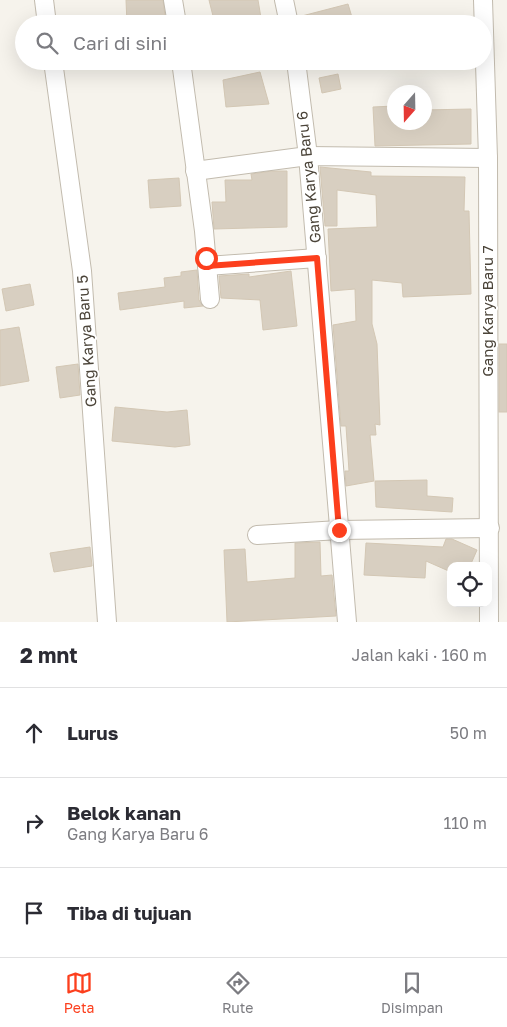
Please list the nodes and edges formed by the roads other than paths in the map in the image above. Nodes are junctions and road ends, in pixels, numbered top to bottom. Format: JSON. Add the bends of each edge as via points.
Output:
{"nodes":[{"id":1,"x":44,"y":0,"type":"edge"},
{"id":2,"x":173,"y":0,"type":"edge"},
{"id":3,"x":284,"y":0,"type":"edge"},
{"id":4,"x":483,"y":0,"type":"edge"},
{"id":5,"x":46,"y":15,"type":"edge"},
{"id":6,"x":176,"y":15,"type":"edge"},
{"id":7,"x":287,"y":15,"type":"edge"},
{"id":8,"x":483,"y":15,"type":"edge"},
{"id":9,"x":53,"y":70,"type":"edge"},
{"id":10,"x":182,"y":70,"type":"edge"},
{"id":11,"x":297,"y":70,"type":"edge"},
{"id":12,"x":485,"y":70,"type":"edge"},
{"id":13,"x":308,"y":156,"type":"junction"},
{"id":14,"x":488,"y":158,"type":"junction"},
{"id":15,"x":195,"y":171,"type":"junction"},
{"id":16,"x":317,"y":258,"type":"junction"},
{"id":17,"x":207,"y":266,"type":"junction"},
{"id":18,"x":210,"y":300,"type":"dead end"},
{"id":19,"x":490,"y":528,"type":"junction"},
{"id":20,"x":339,"y":530,"type":"junction"},
{"id":21,"x":257,"y":535,"type":"dead end"},
{"id":22,"x":106,"y":622,"type":"edge"},
{"id":23,"x":347,"y":622,"type":"edge"},
{"id":24,"x":489,"y":622,"type":"edge"}],
"edges":[{"from":1,"to":5,"type":"street"},
{"from":2,"to":6,"type":"street"},
{"from":3,"to":7,"type":"street"},
{"from":4,"to":8,"type":"street","name":"Gang Karya Baru 7"},
{"from":9,"to":22,"type":"street","name":"Gang Karya Baru 5","via":[[82,271]]},
{"from":10,"to":15,"type":"street"},
{"from":11,"to":13,"type":"street","name":"Gang Karya Baru 6"},
{"from":12,"to":14,"type":"street","name":"Gang Karya Baru 7"},
{"from":13,"to":14,"type":"street"},
{"from":13,"to":15,"type":"street"},
{"from":13,"to":16,"type":"street","name":"Gang Karya Baru 6"},
{"from":14,"to":19,"type":"street","name":"Gang Karya Baru 7"},
{"from":15,"to":17,"type":"street"},
{"from":16,"to":17,"type":"street"},
{"from":16,"to":20,"type":"street","name":"Gang Karya Baru 6"},
{"from":17,"to":18,"type":"street"},
{"from":19,"to":20,"type":"street"},
{"from":19,"to":24,"type":"street","name":"Gang Karya Baru 7"},
{"from":20,"to":21,"type":"street"},
{"from":20,"to":23,"type":"street","name":"Gang Karya Baru 6"}]}
